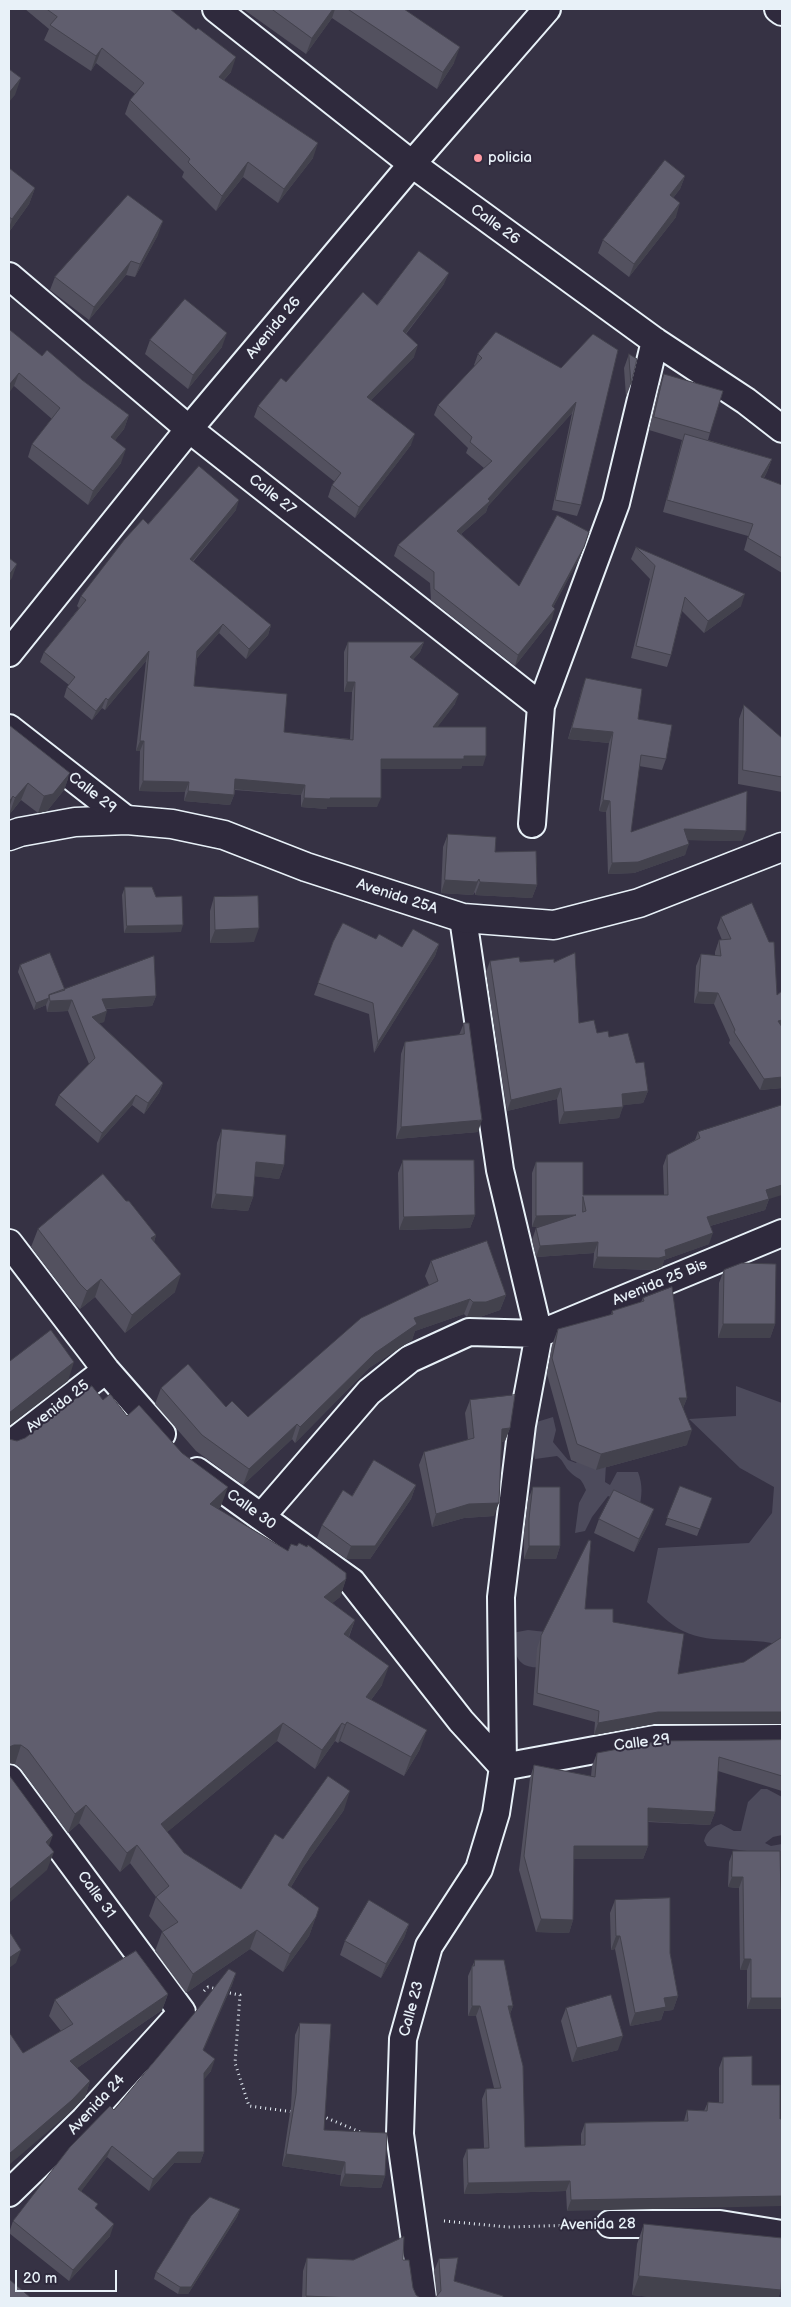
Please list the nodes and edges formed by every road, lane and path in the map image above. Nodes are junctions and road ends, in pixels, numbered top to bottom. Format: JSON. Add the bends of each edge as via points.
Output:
{"nodes":[{"id":1,"x":216,"y":9,"type":"edge"},
{"id":2,"x":547,"y":9,"type":"edge"},
{"id":3,"x":778,"y":9,"type":"edge"},
{"id":4,"x":782,"y":12,"type":"edge"},
{"id":5,"x":412,"y":164,"type":"junction"},
{"id":6,"x":9,"y":276,"type":"edge"},
{"id":7,"x":655,"y":341,"type":"junction"},
{"id":8,"x":189,"y":429,"type":"junction"},
{"id":9,"x":782,"y":429,"type":"edge"},
{"id":10,"x":9,"y":653,"type":"edge"},
{"id":11,"x":541,"y":706,"type":"junction"},
{"id":12,"x":9,"y":728,"type":"edge"},
{"id":13,"x":127,"y":820,"type":"junction"},
{"id":14,"x":532,"y":824,"type":"dead end"},
{"id":15,"x":9,"y":836,"type":"edge"},
{"id":16,"x":782,"y":847,"type":"edge"},
{"id":17,"x":462,"y":918,"type":"junction"},
{"id":18,"x":782,"y":1233,"type":"edge"},
{"id":19,"x":9,"y":1243,"type":"edge"},
{"id":20,"x":539,"y":1334,"type":"junction"},
{"id":21,"x":106,"y":1370,"type":"junction"},
{"id":22,"x":9,"y":1445,"type":"edge"},
{"id":23,"x":261,"y":1517,"type":"junction"},
{"id":24,"x":782,"y":1738,"type":"edge"},
{"id":25,"x":503,"y":1767,"type":"junction"},
{"id":26,"x":9,"y":1778,"type":"edge"},
{"id":27,"x":182,"y":2012,"type":"junction"},
{"id":28,"x":297,"y":2112,"type":"edge"},
{"id":29,"x":316,"y":2115,"type":"edge"},
{"id":30,"x":400,"y":2134,"type":"junction"},
{"id":31,"x":9,"y":2194,"type":"edge"},
{"id":32,"x":414,"y":2219,"type":"junction"},
{"id":33,"x":610,"y":2224,"type":"joint"},
{"id":34,"x":782,"y":2234,"type":"edge"},
{"id":35,"x":423,"y":2298,"type":"edge"}],
"edges":[{"from":1,"to":5,"type":"street","name":"Calle 26"},
{"from":2,"to":5,"type":"street","name":"Avenida 26"},
{"from":3,"to":4,"type":"street"},
{"from":5,"to":7,"type":"street","name":"Calle 26"},
{"from":5,"to":8,"type":"street","name":"Avenida 26"},
{"from":6,"to":8,"type":"street","name":"Calle 27"},
{"from":7,"to":9,"type":"street","name":"Calle 26","via":[[746,401]]},
{"from":7,"to":11,"type":"street","via":[[616,504]]},
{"from":8,"to":10,"type":"street","name":"Avenida 26"},
{"from":8,"to":11,"type":"street","name":"Calle 27"},
{"from":11,"to":14,"type":"street"},
{"from":12,"to":13,"type":"street","name":"Calle 29"},
{"from":13,"to":15,"type":"main road","name":"Avenida 25A","via":[[75,822]]},
{"from":13,"to":17,"type":"main road","name":"Avenida 25A","via":[[172,824],[224,835],[306,867]]},
{"from":16,"to":17,"type":"main road","name":"Avenida 25A","via":[[639,903],[554,925]]},
{"from":17,"to":20,"type":"street","via":[[500,1170]]},
{"from":18,"to":20,"type":"street","name":"Avenida 25 Bis"},
{"from":19,"to":21,"type":"street","name":"Calle 30"},
{"from":20,"to":23,"type":"street","via":[[469,1332],[410,1359],[369,1392]]},
{"from":20,"to":25,"type":"street","name":"Calle 23","via":[[522,1425],[501,1597]]},
{"from":21,"to":22,"type":"street","name":"Avenida 25"},
{"from":21,"to":23,"type":"street","name":"Calle 30","via":[[186,1462]]},
{"from":23,"to":25,"type":"street","name":"Calle 30","via":[[352,1582],[439,1694]]},
{"from":24,"to":25,"type":"street","name":"Calle 29","via":[[654,1739]]},
{"from":25,"to":30,"type":"street","name":"Calle 23","via":[[496,1813],[479,1869],[429,1946],[403,2040]]},
{"from":26,"to":27,"type":"street","name":"Calle 31"},
{"from":27,"to":28,"type":"path","via":[[208,1988],[240,1995],[235,2063],[249,2106]]},
{"from":27,"to":31,"type":"street","name":"Avenida 24","via":[[84,2120]]},
{"from":29,"to":30,"type":"path","via":[[326,2116],[374,2138]]},
{"from":30,"to":32,"type":"street","name":"Calle 23","via":[[404,2176]]},
{"from":32,"to":33,"type":"path","name":"Avenida 28","via":[[508,2227]]},
{"from":32,"to":35,"type":"street","name":"Calle 23"},
{"from":33,"to":34,"type":"street","name":"Avenida 28","via":[[720,2224]]}]}
